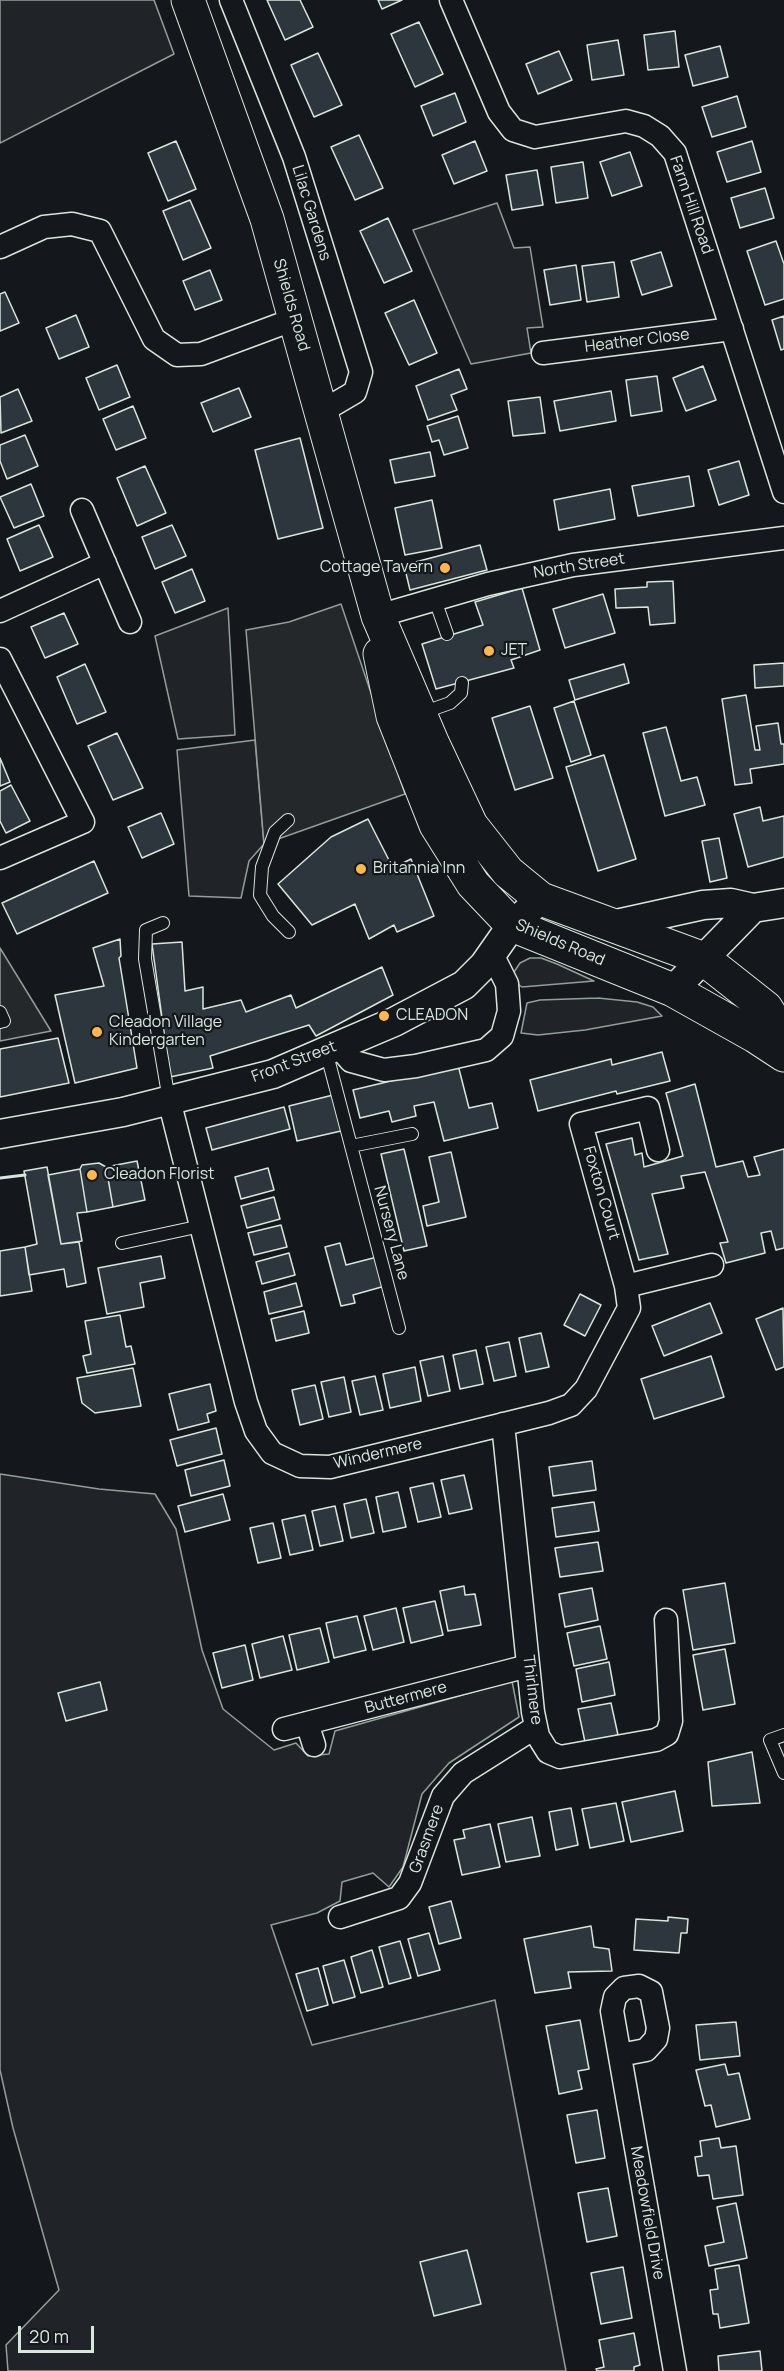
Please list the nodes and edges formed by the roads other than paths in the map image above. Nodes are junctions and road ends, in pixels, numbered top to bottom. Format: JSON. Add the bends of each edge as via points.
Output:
{"nodes":[{"id":1,"x":188,"y":0,"type":"edge"},
{"id":2,"x":231,"y":0,"type":"edge"},
{"id":3,"x":451,"y":0,"type":"edge"},
{"id":4,"x":0,"y":247,"type":"edge"},
{"id":5,"x":295,"y":320,"type":"junction"},
{"id":6,"x":732,"y":329,"type":"junction"},
{"id":7,"x":543,"y":353,"type":"dead end"},
{"id":8,"x":321,"y":412,"type":"junction"},
{"id":9,"x":784,"y":492,"type":"edge"},
{"id":10,"x":82,"y":510,"type":"dead end"},
{"id":11,"x":784,"y":538,"type":"edge"},
{"id":12,"x":105,"y":563,"type":"junction"},
{"id":13,"x":435,"y":600,"type":"junction"},
{"id":14,"x":0,"y":611,"type":"edge"},
{"id":15,"x":378,"y":616,"type":"junction"},
{"id":16,"x":130,"y":622,"type":"dead end"},
{"id":17,"x":447,"y":634,"type":"dead end"},
{"id":18,"x":0,"y":659,"type":"edge"},
{"id":19,"x":462,"y":683,"type":"dead end"},
{"id":20,"x":408,"y":718,"type":"junction"},
{"id":21,"x":288,"y":820,"type":"dead end"},
{"id":22,"x":0,"y":858,"type":"edge"},
{"id":23,"x":541,"y":899,"type":"junction"},
{"id":24,"x":784,"y":903,"type":"edge"},
{"id":25,"x":753,"y":908,"type":"junction"},
{"id":26,"x":163,"y":923,"type":"dead end"},
{"id":27,"x":512,"y":925,"type":"junction"},
{"id":28,"x":612,"y":925,"type":"junction"},
{"id":29,"x":289,"y":932,"type":"dead end"},
{"id":30,"x":492,"y":954,"type":"junction"},
{"id":31,"x":704,"y":959,"type":"junction"},
{"id":32,"x":672,"y":990,"type":"junction"},
{"id":33,"x":0,"y":1012,"type":"edge"},
{"id":34,"x":0,"y":1022,"type":"edge"},
{"id":35,"x":784,"y":1038,"type":"edge"},
{"id":36,"x":332,"y":1048,"type":"junction"},
{"id":37,"x":784,"y":1055,"type":"edge"},
{"id":38,"x":169,"y":1100,"type":"junction"},
{"id":39,"x":0,"y":1134,"type":"edge"},
{"id":40,"x":412,"y":1134,"type":"dead end"},
{"id":41,"x":351,"y":1146,"type":"junction"},
{"id":42,"x":658,"y":1150,"type":"dead end"},
{"id":43,"x":201,"y":1226,"type":"junction"},
{"id":44,"x":122,"y":1243,"type":"dead end"},
{"id":45,"x":712,"y":1265,"type":"dead end"},
{"id":46,"x":626,"y":1286,"type":"junction"},
{"id":47,"x":399,"y":1328,"type":"dead end"},
{"id":48,"x":503,"y":1424,"type":"junction"},
{"id":49,"x":666,"y":1620,"type":"dead end"},
{"id":50,"x":528,"y":1666,"type":"junction"},
{"id":51,"x":308,"y":1723,"type":"junction"},
{"id":52,"x":536,"y":1727,"type":"junction"},
{"id":53,"x":284,"y":1729,"type":"dead end"},
{"id":54,"x":784,"y":1735,"type":"edge"},
{"id":55,"x":314,"y":1745,"type":"dead end"},
{"id":56,"x":784,"y":1773,"type":"edge"},
{"id":57,"x":340,"y":1917,"type":"dead end"},
{"id":58,"x":620,"y":2055,"type":"dead end"},
{"id":59,"x":675,"y":2371,"type":"edge"}],
"edges":[{"from":1,"to":5,"type":"highway","name":"Shields Road","via":[[267,219]]},
{"from":2,"to":8,"type":"street","name":"Lilac Gardens","via":[[294,157],[361,372],[354,392]]},
{"from":3,"to":6,"type":"street","name":"Farm Hill Road","via":[[499,112],[513,130],[536,137],[626,121],[645,126],[668,144],[675,153]]},
{"from":4,"to":5,"type":"street","via":[[44,227],[72,224],[100,231],[154,339],[177,355],[201,354]]},
{"from":5,"to":8,"type":"highway","name":"Shields Road"},
{"from":6,"to":7,"type":"street","name":"Heather Close"},
{"from":6,"to":9,"type":"street","name":"Farm Hill Road"},
{"from":8,"to":15,"type":"highway","name":"Shields Road"},
{"from":10,"to":12,"type":"street"},
{"from":11,"to":13,"type":"street","name":"North Street","via":[[573,565]]},
{"from":12,"to":14,"type":"street"},
{"from":12,"to":16,"type":"street"},
{"from":13,"to":15,"type":"street","name":"North Street"},
{"from":13,"to":17,"type":"lane"},
{"from":15,"to":20,"type":"highway","name":"Shields Road","via":[[380,663]]},
{"from":18,"to":22,"type":"street","via":[[83,822]]},
{"from":19,"to":20,"type":"lane","via":[[461,693],[450,702]]},
{"from":20,"to":23,"type":"highway","name":"Shields Road","via":[[471,825],[508,872]]},
{"from":20,"to":27,"type":"highway","name":"Shields Road","via":[[436,825],[473,884]]},
{"from":21,"to":29,"type":"lane","via":[[275,832],[262,867],[260,895]]},
{"from":23,"to":27,"type":"street","name":"Front Street"},
{"from":23,"to":28,"type":"highway","name":"Shields Road"},
{"from":24,"to":25,"type":"street"},
{"from":25,"to":28,"type":"street","via":[[731,903],[704,905]]},
{"from":25,"to":31,"type":"street"},
{"from":26,"to":38,"type":"lane","via":[[146,930],[145,959]]},
{"from":27,"to":30,"type":"street","name":"Front Street"},
{"from":27,"to":32,"type":"highway","name":"Shields Road"},
{"from":28,"to":31,"type":"highway","name":"Shields Road"},
{"from":30,"to":36,"type":"street","name":"Front Street","via":[[464,985],[394,1022]]},
{"from":30,"to":36,"type":"street","via":[[507,984],[509,1011],[502,1036],[486,1050],[384,1070],[351,1061]]},
{"from":31,"to":32,"type":"street"},
{"from":31,"to":35,"type":"highway","name":"Shields Road","via":[[766,1008]]},
{"from":32,"to":37,"type":"highway","name":"Shields Road"},
{"from":33,"to":34,"type":"lane","via":[[4,1021]]},
{"from":36,"to":38,"type":"street","name":"Front Street","via":[[273,1074]]},
{"from":36,"to":41,"type":"lane","name":"Nursery Lane"},
{"from":38,"to":39,"type":"street","name":"Front Street"},
{"from":38,"to":43,"type":"street","name":"Windermere"},
{"from":40,"to":41,"type":"lane"},
{"from":41,"to":47,"type":"lane","name":"Nursery Lane"},
{"from":42,"to":46,"type":"street","name":"Foxton Court","via":[[648,1108],[581,1124]]},
{"from":43,"to":44,"type":"lane"},
{"from":43,"to":48,"type":"street","name":"Windermere","via":[[255,1431],[272,1453],[300,1466],[330,1467]]},
{"from":45,"to":46,"type":"street"},
{"from":46,"to":48,"type":"street","name":"Windermere","via":[[629,1308],[586,1389],[571,1405]]},
{"from":48,"to":50,"type":"street","name":"Thirlmere"},
{"from":49,"to":52,"type":"street","name":"Thirlmere","via":[[671,1721],[667,1734],[656,1740],[560,1757],[548,1752]]},
{"from":50,"to":51,"type":"street","name":"Buttermere"},
{"from":50,"to":52,"type":"street","name":"Thirlmere"},
{"from":51,"to":53,"type":"street","name":"Buttermere"},
{"from":51,"to":55,"type":"street"},
{"from":52,"to":57,"type":"street","name":"Grasmere","via":[[463,1773],[443,1796],[410,1884],[399,1898],[361,1900]]},
{"from":54,"to":56,"type":"lane","via":[[770,1740]]},
{"from":58,"to":59,"type":"street","name":"Meadowfield Drive"}]}
